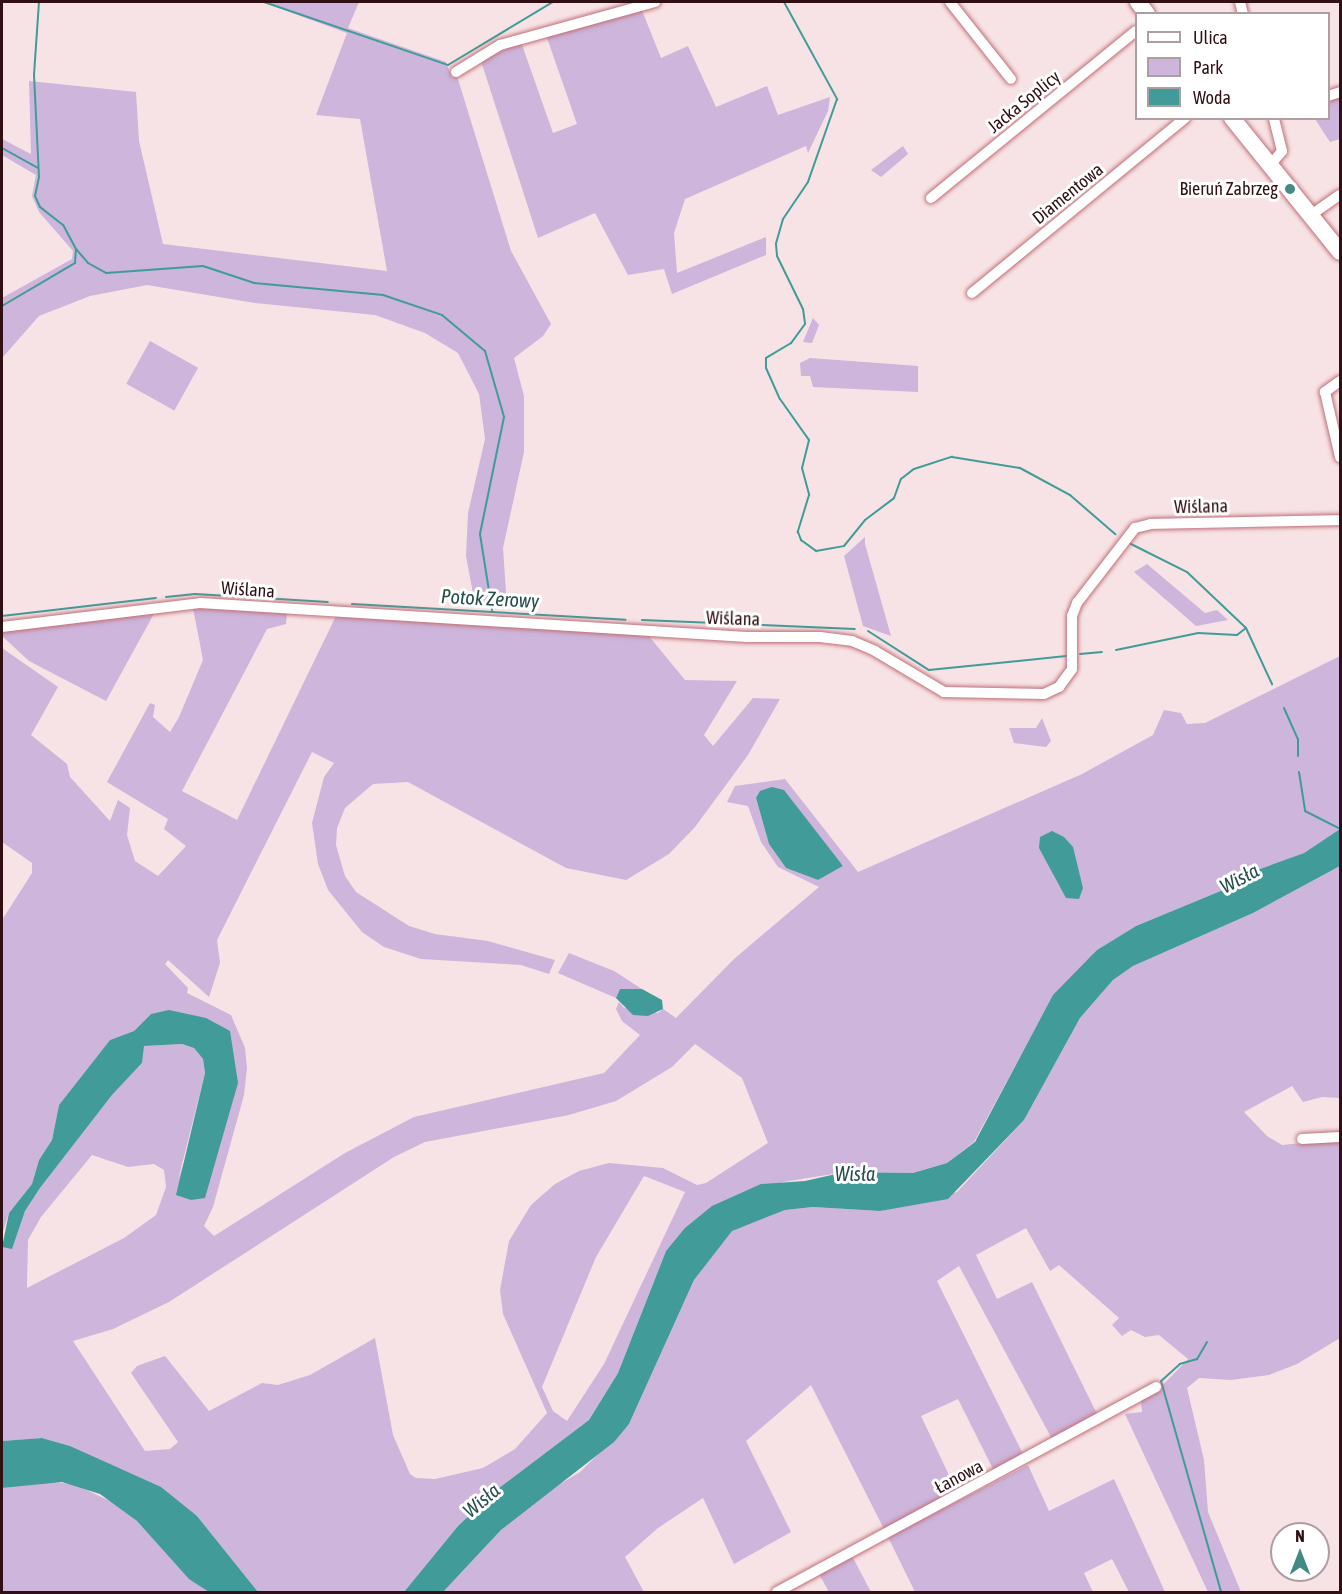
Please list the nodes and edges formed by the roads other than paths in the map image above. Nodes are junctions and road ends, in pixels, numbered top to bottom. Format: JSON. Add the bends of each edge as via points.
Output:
{"nodes":[{"id":1,"x":655,"y":2,"type":"edge"},
{"id":2,"x":950,"y":2,"type":"edge"},
{"id":3,"x":1135,"y":33,"type":"edge"},
{"id":4,"x":456,"y":72,"type":"dead end"},
{"id":5,"x":1011,"y":79,"type":"dead end"},
{"id":6,"x":1183,"y":120,"type":"edge"},
{"id":7,"x":1234,"y":120,"type":"edge"},
{"id":8,"x":1274,"y":120,"type":"edge"},
{"id":9,"x":1270,"y":165,"type":"junction"},
{"id":10,"x":1341,"y":195,"type":"edge"},
{"id":11,"x":932,"y":198,"type":"dead end"},
{"id":12,"x":1311,"y":215,"type":"junction"},
{"id":13,"x":1341,"y":252,"type":"edge"},
{"id":14,"x":972,"y":293,"type":"dead end"},
{"id":15,"x":1341,"y":381,"type":"edge"},
{"id":16,"x":1341,"y":457,"type":"edge"},
{"id":17,"x":1341,"y":520,"type":"edge"},
{"id":18,"x":2,"y":627,"type":"edge"},
{"id":19,"x":1341,"y":1137,"type":"edge"},
{"id":20,"x":1302,"y":1139,"type":"dead end"},
{"id":21,"x":1155,"y":1387,"type":"dead end"},
{"id":22,"x":777,"y":1593,"type":"edge"}],
"edges":[{"from":1,"to":4,"type":"street","via":[[500,45]]},
{"from":2,"to":5,"type":"street"},
{"from":3,"to":11,"type":"street","name":"Jacka Soplicy"},
{"from":6,"to":14,"type":"street","name":"Diamentowa"},
{"from":7,"to":9,"type":"main road"},
{"from":8,"to":9,"type":"street","via":[[1282,151]]},
{"from":9,"to":12,"type":"main road"},
{"from":10,"to":12,"type":"street"},
{"from":12,"to":13,"type":"main road"},
{"from":15,"to":16,"type":"street","via":[[1326,392]]},
{"from":17,"to":18,"type":"street","name":"Wiślana","via":[[1150,524],[1134,528],[1077,603],[1072,616],[1072,669],[1059,687],[1044,694],[944,692],[875,651],[852,641],[820,637],[735,637],[200,603]]},
{"from":19,"to":20,"type":"street"},
{"from":21,"to":22,"type":"street","name":"Łanowa"}]}
